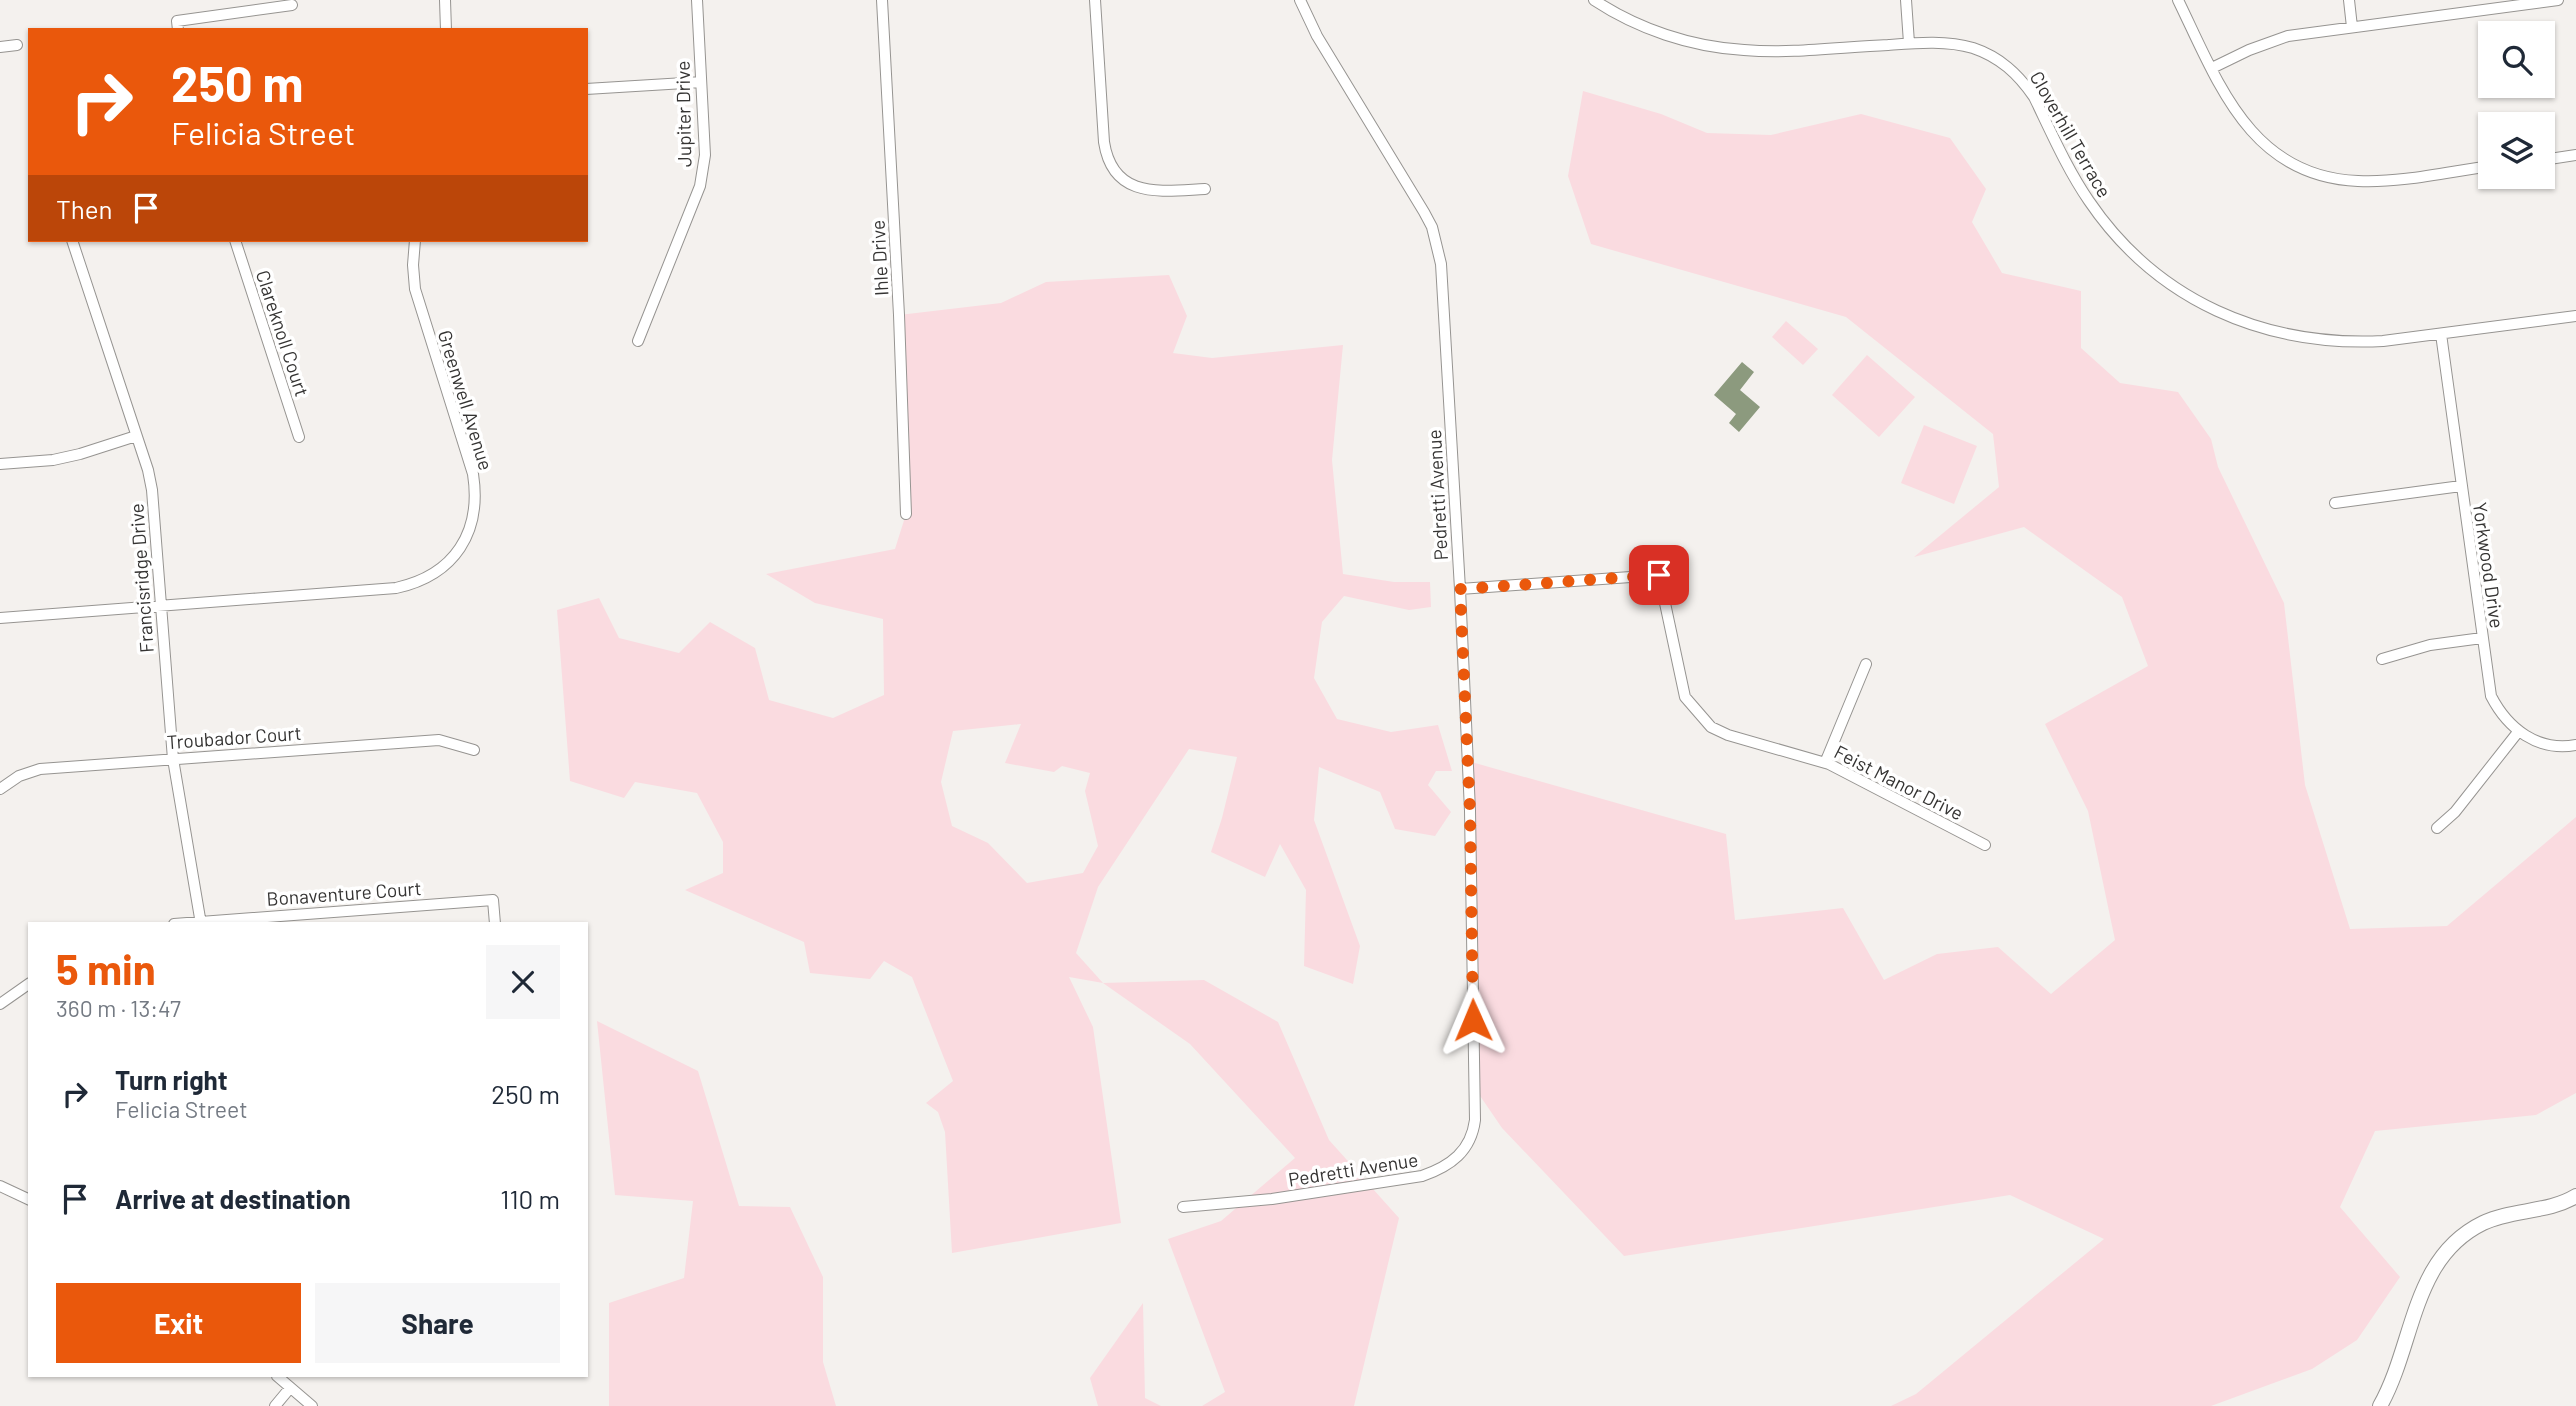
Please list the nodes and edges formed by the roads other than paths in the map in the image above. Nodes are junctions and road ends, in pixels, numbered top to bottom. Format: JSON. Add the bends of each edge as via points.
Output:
{"nodes":[{"id":1,"x":445,"y":0,"type":"edge"},
{"id":2,"x":696,"y":0,"type":"edge"},
{"id":3,"x":882,"y":0,"type":"edge"},
{"id":4,"x":1095,"y":0,"type":"edge"},
{"id":5,"x":1300,"y":0,"type":"edge"},
{"id":6,"x":1594,"y":0,"type":"edge"},
{"id":7,"x":1906,"y":0,"type":"edge"},
{"id":8,"x":2178,"y":0,"type":"edge"},
{"id":9,"x":2349,"y":0,"type":"edge"},
{"id":10,"x":2558,"y":0,"type":"edge"},
{"id":11,"x":292,"y":5,"type":"dead end"},
{"id":12,"x":2352,"y":27,"type":"junction"},
{"id":13,"x":178,"y":28,"type":"edge"},
{"id":14,"x":446,"y":28,"type":"edge"},
{"id":15,"x":1909,"y":43,"type":"junction"},
{"id":16,"x":17,"y":45,"type":"dead end"},
{"id":17,"x":0,"y":47,"type":"edge"},
{"id":18,"x":2212,"y":68,"type":"junction"},
{"id":19,"x":701,"y":82,"type":"junction"},
{"id":20,"x":588,"y":89,"type":"edge"},
{"id":21,"x":2576,"y":155,"type":"edge"},
{"id":22,"x":2555,"y":158,"type":"edge"},
{"id":23,"x":2478,"y":168,"type":"edge"},
{"id":24,"x":1205,"y":189,"type":"dead end"},
{"id":25,"x":73,"y":242,"type":"edge"},
{"id":26,"x":236,"y":242,"type":"edge"},
{"id":27,"x":415,"y":242,"type":"edge"},
{"id":28,"x":2576,"y":316,"type":"edge"},
{"id":29,"x":2441,"y":334,"type":"junction"},
{"id":30,"x":638,"y":341,"type":"dead end"},
{"id":31,"x":136,"y":436,"type":"junction"},
{"id":32,"x":299,"y":437,"type":"dead end"},
{"id":33,"x":0,"y":464,"type":"edge"},
{"id":34,"x":2461,"y":486,"type":"junction"},
{"id":35,"x":2335,"y":503,"type":"dead end"},
{"id":36,"x":906,"y":514,"type":"dead end"},
{"id":37,"x":1679,"y":566,"type":"dead end"},
{"id":38,"x":1659,"y":575,"type":"junction"},
{"id":39,"x":1460,"y":589,"type":"junction"},
{"id":40,"x":160,"y":606,"type":"junction"},
{"id":41,"x":0,"y":618,"type":"edge"},
{"id":42,"x":2482,"y":638,"type":"junction"},
{"id":43,"x":2382,"y":659,"type":"dead end"},
{"id":44,"x":1866,"y":664,"type":"dead end"},
{"id":45,"x":2518,"y":732,"type":"junction"},
{"id":46,"x":2576,"y":745,"type":"edge"},
{"id":47,"x":474,"y":750,"type":"dead end"},
{"id":48,"x":173,"y":759,"type":"junction"},
{"id":49,"x":1825,"y":762,"type":"junction"},
{"id":50,"x":0,"y":789,"type":"edge"},
{"id":51,"x":2437,"y":828,"type":"dead end"},
{"id":52,"x":1985,"y":845,"type":"dead end"},
{"id":53,"x":201,"y":922,"type":"edge"},
{"id":54,"x":214,"y":922,"type":"edge"},
{"id":55,"x":495,"y":922,"type":"edge"},
{"id":56,"x":28,"y":984,"type":"edge"},
{"id":57,"x":0,"y":1004,"type":"edge"},
{"id":58,"x":0,"y":1186,"type":"edge"},
{"id":59,"x":2576,"y":1196,"type":"edge"},
{"id":60,"x":28,"y":1199,"type":"edge"},
{"id":61,"x":1183,"y":1207,"type":"dead end"},
{"id":62,"x":278,"y":1377,"type":"edge"},
{"id":63,"x":290,"y":1388,"type":"junction"},
{"id":64,"x":275,"y":1406,"type":"edge"},
{"id":65,"x":312,"y":1406,"type":"edge"},
{"id":66,"x":2380,"y":1406,"type":"edge"}],
"edges":[{"from":1,"to":14,"type":"street"},
{"from":2,"to":19,"type":"street","name":"Jupiter Drive"},
{"from":3,"to":36,"type":"street","name":"Ihle Drive"},
{"from":4,"to":24,"type":"street","via":[[1109,162],[1124,180],[1146,190]]},
{"from":5,"to":39,"type":"street","name":"Pedretti Avenue","via":[[1317,36],[1424,212],[1438,247]]},
{"from":6,"to":15,"type":"street","name":"Cloverhill Terrace","via":[[1658,32],[1711,46],[1770,51]]},
{"from":7,"to":15,"type":"street"},
{"from":8,"to":18,"type":"street"},
{"from":9,"to":12,"type":"street"},
{"from":10,"to":12,"type":"street"},
{"from":11,"to":13,"type":"street","via":[[177,21]]},
{"from":12,"to":18,"type":"street","via":[[2288,36]]},
{"from":15,"to":29,"type":"street","name":"Cloverhill Terrace","via":[[1972,48],[2013,71],[2034,97],[2071,172],[2108,226],[2149,269],[2193,299],[2246,324],[2298,338],[2357,343]]},
{"from":16,"to":17,"type":"street"},
{"from":18,"to":23,"type":"street","via":[[2232,107],[2259,140],[2314,173],[2378,181]]},
{"from":19,"to":20,"type":"street"},
{"from":19,"to":30,"type":"street","name":"Jupiter Drive","via":[[705,155],[700,186]]},
{"from":21,"to":22,"type":"street"},
{"from":25,"to":31,"type":"street","name":"Francisridge Drive"},
{"from":26,"to":32,"type":"street","name":"Clareknoll Court"},
{"from":27,"to":40,"type":"street","name":"Greenwell Avenue","via":[[415,289],[473,474],[472,521],[462,546],[427,578],[397,588]]},
{"from":28,"to":29,"type":"street","name":"Cloverhill Terrace"},
{"from":29,"to":34,"type":"street","name":"Yorkwood Drive"},
{"from":31,"to":33,"type":"street","via":[[53,460]]},
{"from":31,"to":40,"type":"street","name":"Francisridge Drive","via":[[152,490]]},
{"from":34,"to":35,"type":"street"},
{"from":34,"to":42,"type":"street","name":"Yorkwood Drive"},
{"from":37,"to":38,"type":"street"},
{"from":38,"to":39,"type":"street"},
{"from":38,"to":49,"type":"street","name":"Feist Manor Drive","via":[[1685,697],[1712,727],[1728,735]]},
{"from":39,"to":61,"type":"street","name":"Pedretti Avenue","via":[[1470,811],[1475,1120],[1470,1140],[1447,1166],[1422,1176],[1272,1199]]},
{"from":40,"to":41,"type":"street","name":"Greenwell Avenue"},
{"from":40,"to":48,"type":"street","name":"Francisridge Drive"},
{"from":42,"to":43,"type":"street","via":[[2430,645]]},
{"from":42,"to":45,"type":"street","name":"Yorkwood Drive","via":[[2491,696]]},
{"from":44,"to":49,"type":"street"},
{"from":45,"to":46,"type":"street","name":"Yorkwood Drive","via":[[2548,745]]},
{"from":45,"to":51,"type":"street","via":[[2455,813]]},
{"from":47,"to":48,"type":"street","name":"Troubador Court","via":[[439,740]]},
{"from":48,"to":50,"type":"street","name":"Troubador Court","via":[[40,769]]},
{"from":48,"to":53,"type":"street","name":"Francisridge Drive"},
{"from":49,"to":52,"type":"street","name":"Feist Manor Drive"},
{"from":54,"to":55,"type":"street","name":"Bonaventure Court","via":[[493,900]]},
{"from":56,"to":57,"type":"street"},
{"from":58,"to":60,"type":"street"},
{"from":59,"to":66,"type":"street","via":[[2489,1220],[2444,1253],[2424,1285]]},
{"from":62,"to":63,"type":"street"},
{"from":63,"to":64,"type":"street"},
{"from":63,"to":65,"type":"street"}]}
